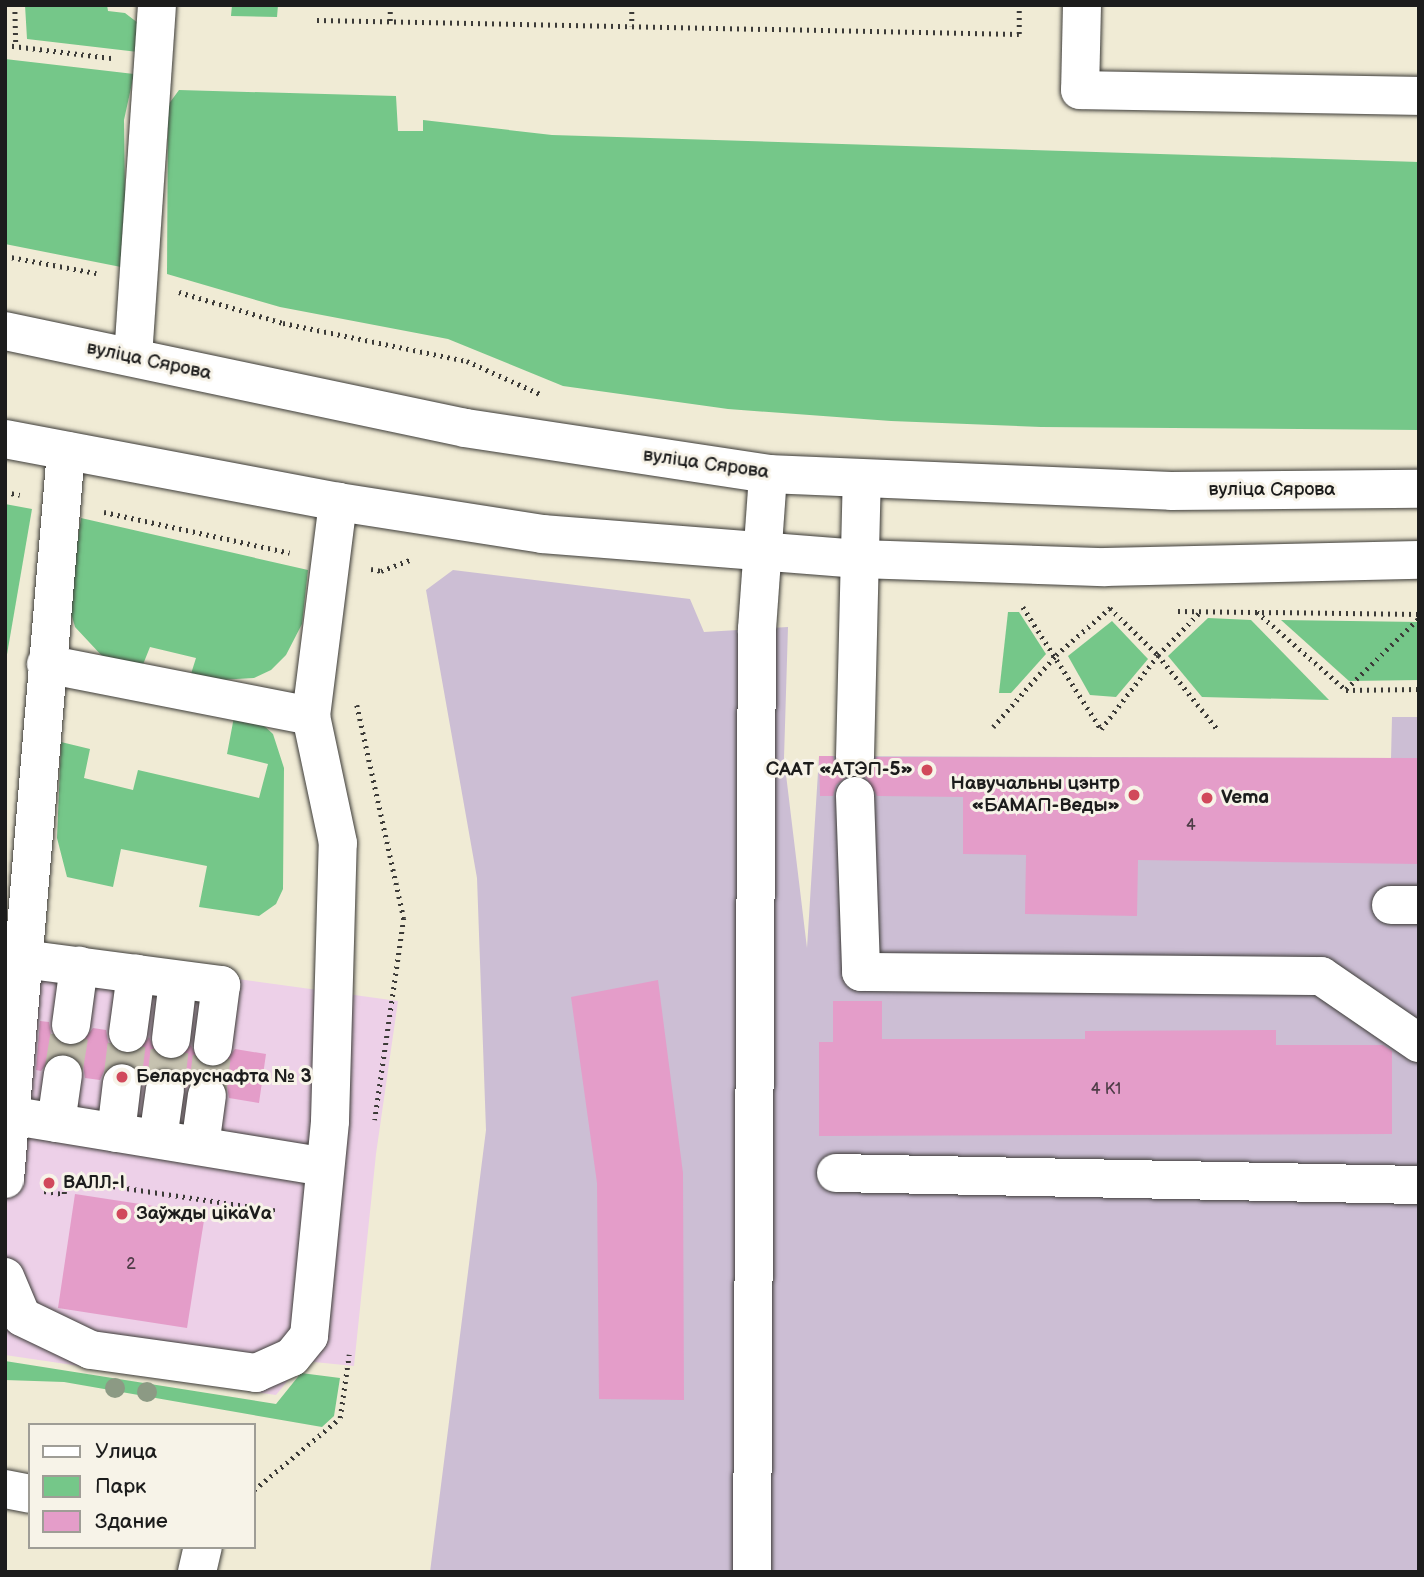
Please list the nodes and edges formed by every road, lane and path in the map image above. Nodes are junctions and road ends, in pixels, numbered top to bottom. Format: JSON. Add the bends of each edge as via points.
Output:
{"nodes":[{"id":1,"x":15,"y":5,"type":"edge"},
{"id":2,"x":158,"y":5,"type":"edge"},
{"id":3,"x":390,"y":5,"type":"edge"},
{"id":4,"x":632,"y":5,"type":"edge"},
{"id":5,"x":1019,"y":5,"type":"edge"},
{"id":6,"x":1082,"y":6,"type":"edge"},
{"id":7,"x":317,"y":20,"type":"dead end"},
{"id":8,"x":390,"y":21,"type":"junction"},
{"id":9,"x":632,"y":26,"type":"junction"},
{"id":10,"x":5,"y":45,"type":"edge"},
{"id":11,"x":16,"y":46,"type":"junction"},
{"id":12,"x":153,"y":63,"type":"junction"},
{"id":13,"x":1419,"y":96,"type":"edge"},
{"id":14,"x":5,"y":256,"type":"edge"},
{"id":15,"x":140,"y":281,"type":"junction"},
{"id":16,"x":5,"y":331,"type":"edge"},
{"id":17,"x":133,"y":357,"type":"junction"},
{"id":18,"x":552,"y":400,"type":"dead end"},
{"id":19,"x":5,"y":439,"type":"edge"},
{"id":20,"x":66,"y":451,"type":"junction"},
{"id":21,"x":768,"y":474,"type":"junction"},
{"id":22,"x":862,"y":480,"type":"junction"},
{"id":23,"x":1419,"y":489,"type":"edge"},
{"id":24,"x":338,"y":502,"type":"junction"},
{"id":25,"x":762,"y":552,"type":"junction"},
{"id":26,"x":859,"y":559,"type":"junction"},
{"id":27,"x":1419,"y":560,"type":"edge"},
{"id":28,"x":1023,"y":606,"type":"dead end"},
{"id":29,"x":1200,"y":612,"type":"dead end"},
{"id":30,"x":1419,"y":616,"type":"edge"},
{"id":31,"x":1056,"y":655,"type":"junction"},
{"id":32,"x":1158,"y":655,"type":"junction"},
{"id":33,"x":46,"y":664,"type":"junction"},
{"id":34,"x":1419,"y":689,"type":"edge"},
{"id":35,"x":1346,"y":690,"type":"junction"},
{"id":36,"x":311,"y":716,"type":"junction"},
{"id":37,"x":993,"y":727,"type":"dead end"},
{"id":38,"x":1218,"y":730,"type":"dead end"},
{"id":39,"x":855,"y":757,"type":"dead end"},
{"id":40,"x":855,"y":796,"type":"dead end"},
{"id":41,"x":23,"y":959,"type":"junction"},
{"id":42,"x":79,"y":966,"type":"junction"},
{"id":43,"x":136,"y":974,"type":"junction"},
{"id":44,"x":178,"y":980,"type":"junction"},
{"id":45,"x":71,"y":1025,"type":"tunnel mouth"},
{"id":46,"x":128,"y":1033,"type":"tunnel mouth"},
{"id":47,"x":171,"y":1039,"type":"tunnel mouth"},
{"id":48,"x":1419,"y":1043,"type":"edge"},
{"id":49,"x":214,"y":1046,"type":"tunnel mouth"},
{"id":50,"x":63,"y":1074,"type":"tunnel mouth"},
{"id":51,"x":122,"y":1083,"type":"tunnel mouth"},
{"id":52,"x":164,"y":1089,"type":"tunnel mouth"},
{"id":53,"x":207,"y":1095,"type":"tunnel mouth"},
{"id":54,"x":8,"y":1115,"type":"junction"},
{"id":55,"x":56,"y":1123,"type":"junction"},
{"id":56,"x":116,"y":1133,"type":"junction"},
{"id":57,"x":158,"y":1139,"type":"junction"},
{"id":58,"x":200,"y":1146,"type":"junction"},
{"id":59,"x":326,"y":1167,"type":"junction"},
{"id":60,"x":836,"y":1173,"type":"dead end"},
{"id":61,"x":5,"y":1179,"type":"edge"},
{"id":62,"x":1419,"y":1185,"type":"edge"},
{"id":63,"x":41,"y":1191,"type":"dead end"},
{"id":64,"x":261,"y":1209,"type":"dead end"},
{"id":65,"x":5,"y":1277,"type":"edge"},
{"id":66,"x":347,"y":1376,"type":"dead end"},
{"id":67,"x":256,"y":1488,"type":"edge"},
{"id":68,"x":5,"y":1489,"type":"edge"},
{"id":69,"x":28,"y":1493,"type":"edge"},
{"id":70,"x":203,"y":1549,"type":"edge"},
{"id":71,"x":197,"y":1572,"type":"edge"},
{"id":72,"x":752,"y":1572,"type":"edge"}],
"edges":[{"from":1,"to":11,"type":"path"},
{"from":2,"to":12,"type":"street"},
{"from":3,"to":8,"type":"path"},
{"from":4,"to":9,"type":"path"},
{"from":5,"to":9,"type":"path","via":[[1019,34]]},
{"from":6,"to":13,"type":"street","via":[[1080,90]]},
{"from":7,"to":8,"type":"path"},
{"from":8,"to":9,"type":"path"},
{"from":10,"to":11,"type":"path"},
{"from":11,"to":12,"type":"path"},
{"from":12,"to":15,"type":"street"},
{"from":14,"to":15,"type":"path"},
{"from":15,"to":17,"type":"street"},
{"from":15,"to":18,"type":"path","via":[[283,323],[467,361]]},
{"from":16,"to":17,"type":"street","name":"вуліца Сярова"},
{"from":17,"to":21,"type":"street","name":"вуліца Сярова","via":[[465,428]]},
{"from":19,"to":20,"type":"street"},
{"from":20,"to":24,"type":"street"},
{"from":20,"to":33,"type":"street"},
{"from":21,"to":22,"type":"street","name":"вуліца Сярова"},
{"from":21,"to":25,"type":"street"},
{"from":22,"to":23,"type":"street","name":"вуліца Сярова","via":[[1171,491]]},
{"from":22,"to":26,"type":"street"},
{"from":24,"to":25,"type":"street","via":[[542,534]]},
{"from":24,"to":36,"type":"street"},
{"from":25,"to":26,"type":"street"},
{"from":25,"to":72,"type":"street","via":[[757,643]]},
{"from":26,"to":27,"type":"street","via":[[1105,568]]},
{"from":26,"to":39,"type":"street"},
{"from":28,"to":31,"type":"path"},
{"from":29,"to":32,"type":"path"},
{"from":30,"to":35,"type":"path"},
{"from":30,"to":35,"type":"path","via":[[1257,611]]},
{"from":31,"to":32,"type":"path","via":[[1110,608]]},
{"from":31,"to":32,"type":"path","via":[[1101,729]]},
{"from":31,"to":37,"type":"path"},
{"from":32,"to":38,"type":"path"},
{"from":33,"to":36,"type":"street"},
{"from":33,"to":41,"type":"street"},
{"from":34,"to":35,"type":"path"},
{"from":36,"to":59,"type":"street","via":[[338,843]]},
{"from":40,"to":48,"type":"street","via":[[861,972],[1321,976]]},
{"from":41,"to":42,"type":"street"},
{"from":41,"to":54,"type":"street"},
{"from":42,"to":43,"type":"street"},
{"from":42,"to":45,"type":"street"},
{"from":43,"to":44,"type":"street"},
{"from":43,"to":46,"type":"street"},
{"from":44,"to":47,"type":"street"},
{"from":44,"to":49,"type":"street","via":[[221,985]]},
{"from":50,"to":55,"type":"street"},
{"from":51,"to":56,"type":"street"},
{"from":52,"to":57,"type":"street"},
{"from":53,"to":58,"type":"street"},
{"from":54,"to":55,"type":"street"},
{"from":54,"to":61,"type":"street"},
{"from":55,"to":56,"type":"street"},
{"from":56,"to":57,"type":"street"},
{"from":57,"to":58,"type":"street"},
{"from":58,"to":59,"type":"street"},
{"from":59,"to":65,"type":"street","via":[[309,1336],[292,1357],[256,1373],[91,1350],[22,1317]]},
{"from":60,"to":62,"type":"street"},
{"from":63,"to":64,"type":"path","via":[[64,1194],[65,1179]]},
{"from":66,"to":67,"type":"path","via":[[340,1418]]},
{"from":68,"to":69,"type":"street"},
{"from":70,"to":71,"type":"street"}]}
